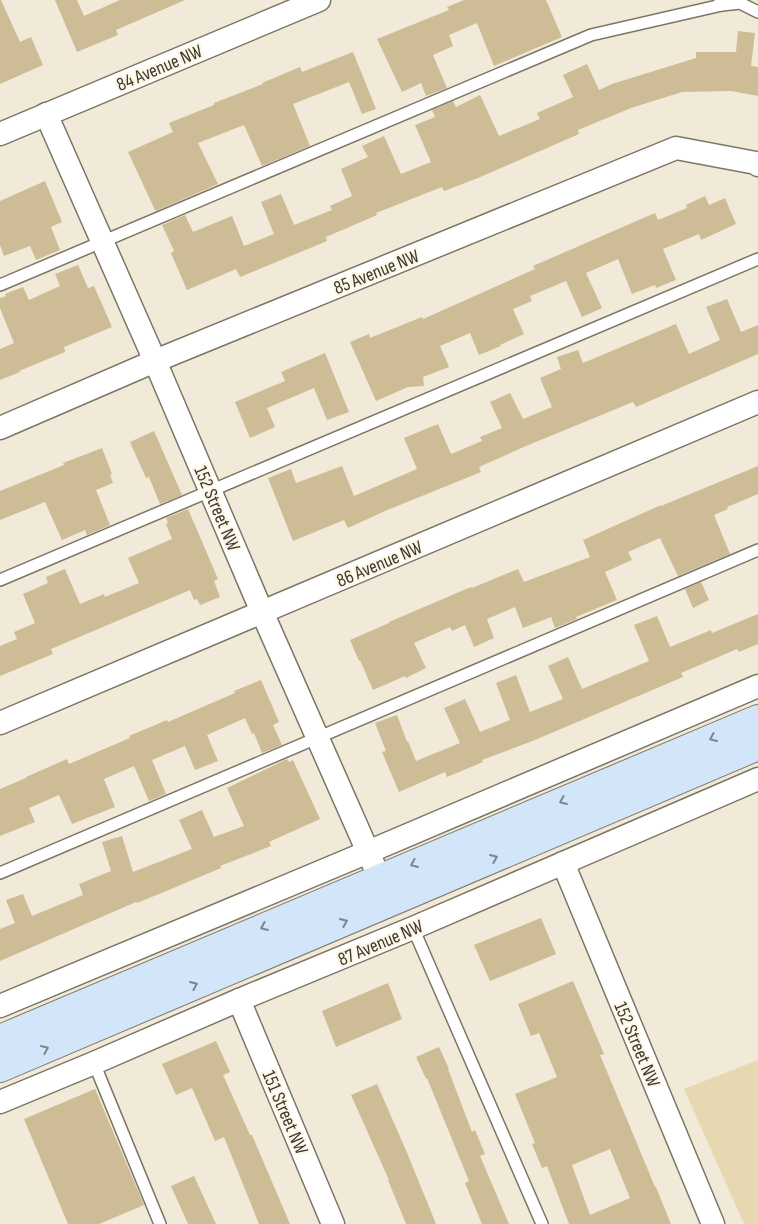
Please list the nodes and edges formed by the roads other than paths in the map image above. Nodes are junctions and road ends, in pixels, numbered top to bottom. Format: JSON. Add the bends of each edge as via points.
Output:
{"nodes":[{"id":1,"x":319,"y":0,"type":"edge"},
{"id":2,"x":721,"y":2,"type":"edge"},
{"id":3,"x":758,"y":12,"type":"edge"},
{"id":4,"x":46,"y":114,"type":"junction"},
{"id":5,"x":0,"y":134,"type":"edge"},
{"id":6,"x":758,"y":165,"type":"edge"},
{"id":7,"x":102,"y":242,"type":"junction"},
{"id":8,"x":758,"y":259,"type":"edge"},
{"id":9,"x":0,"y":285,"type":"edge"},
{"id":10,"x":155,"y":362,"type":"junction"},
{"id":11,"x":758,"y":402,"type":"edge"},
{"id":12,"x":0,"y":428,"type":"edge"},
{"id":13,"x":211,"y":491,"type":"junction"},
{"id":14,"x":758,"y":550,"type":"edge"},
{"id":15,"x":0,"y":580,"type":"edge"},
{"id":16,"x":262,"y":612,"type":"junction"},
{"id":17,"x":758,"y":686,"type":"edge"},
{"id":18,"x":758,"y":718,"type":"edge"},
{"id":19,"x":0,"y":723,"type":"edge"},
{"id":20,"x":317,"y":737,"type":"junction"},
{"id":21,"x":758,"y":746,"type":"edge"},
{"id":22,"x":758,"y":779,"type":"edge"},
{"id":23,"x":368,"y":852,"type":"junction"},
{"id":24,"x":564,"y":863,"type":"junction"},
{"id":25,"x":0,"y":873,"type":"edge"},
{"id":26,"x":385,"y":890,"type":"junction"},
{"id":27,"x":413,"y":928,"type":"junction"},
{"id":28,"x":239,"y":1000,"type":"junction"},
{"id":29,"x":0,"y":1006,"type":"edge"},
{"id":30,"x":0,"y":1039,"type":"edge"},
{"id":31,"x":94,"y":1063,"type":"junction"},
{"id":32,"x":0,"y":1068,"type":"edge"},
{"id":33,"x":0,"y":1102,"type":"edge"},
{"id":34,"x":160,"y":1224,"type":"edge"},
{"id":35,"x":334,"y":1224,"type":"edge"},
{"id":36,"x":542,"y":1224,"type":"edge"},
{"id":37,"x":713,"y":1224,"type":"edge"}],
"edges":[{"from":1,"to":4,"type":"street","name":"84 Avenue NW"},
{"from":2,"to":3,"type":"lane","via":[[740,3]]},
{"from":2,"to":7,"type":"lane","via":[[590,35]]},
{"from":4,"to":5,"type":"street","name":"84 Avenue NW"},
{"from":4,"to":7,"type":"street","name":"152 Street NW"},
{"from":6,"to":10,"type":"street","name":"85 Avenue NW","via":[[676,148]]},
{"from":7,"to":9,"type":"lane"},
{"from":7,"to":10,"type":"street","name":"152 Street NW"},
{"from":8,"to":13,"type":"lane"},
{"from":10,"to":12,"type":"street","name":"85 Avenue NW"},
{"from":10,"to":13,"type":"street","name":"152 Street NW"},
{"from":11,"to":16,"type":"street","name":"86 Avenue NW"},
{"from":13,"to":15,"type":"lane"},
{"from":13,"to":16,"type":"street","name":"152 Street NW"},
{"from":14,"to":20,"type":"lane"},
{"from":16,"to":19,"type":"street","name":"86 Avenue NW"},
{"from":16,"to":20,"type":"street","name":"152 Street NW"},
{"from":17,"to":23,"type":"street"},
{"from":18,"to":26,"type":"main road","name":"87 Avenue NW","one_way":true},
{"from":20,"to":23,"type":"street","name":"152 Street NW"},
{"from":20,"to":25,"type":"lane"},
{"from":26,"to":21,"type":"main road","name":"87 Avenue NW","one_way":true},
{"from":22,"to":24,"type":"street","name":"87 Avenue NW"},
{"from":23,"to":26,"type":"street","name":"152 Street NW"},
{"from":23,"to":29,"type":"street"},
{"from":24,"to":27,"type":"street","name":"87 Avenue NW"},
{"from":24,"to":37,"type":"street","name":"152 Street NW"},
{"from":26,"to":30,"type":"main road","name":"87 Avenue NW","one_way":true},
{"from":32,"to":26,"type":"main road","name":"87 Avenue NW","one_way":true},
{"from":27,"to":28,"type":"street","name":"87 Avenue NW"},
{"from":27,"to":36,"type":"lane"},
{"from":28,"to":31,"type":"street","name":"87 Avenue NW"},
{"from":28,"to":35,"type":"street","name":"151 Street NW"},
{"from":31,"to":33,"type":"street","name":"87 Avenue NW"},
{"from":31,"to":34,"type":"lane"}]}
